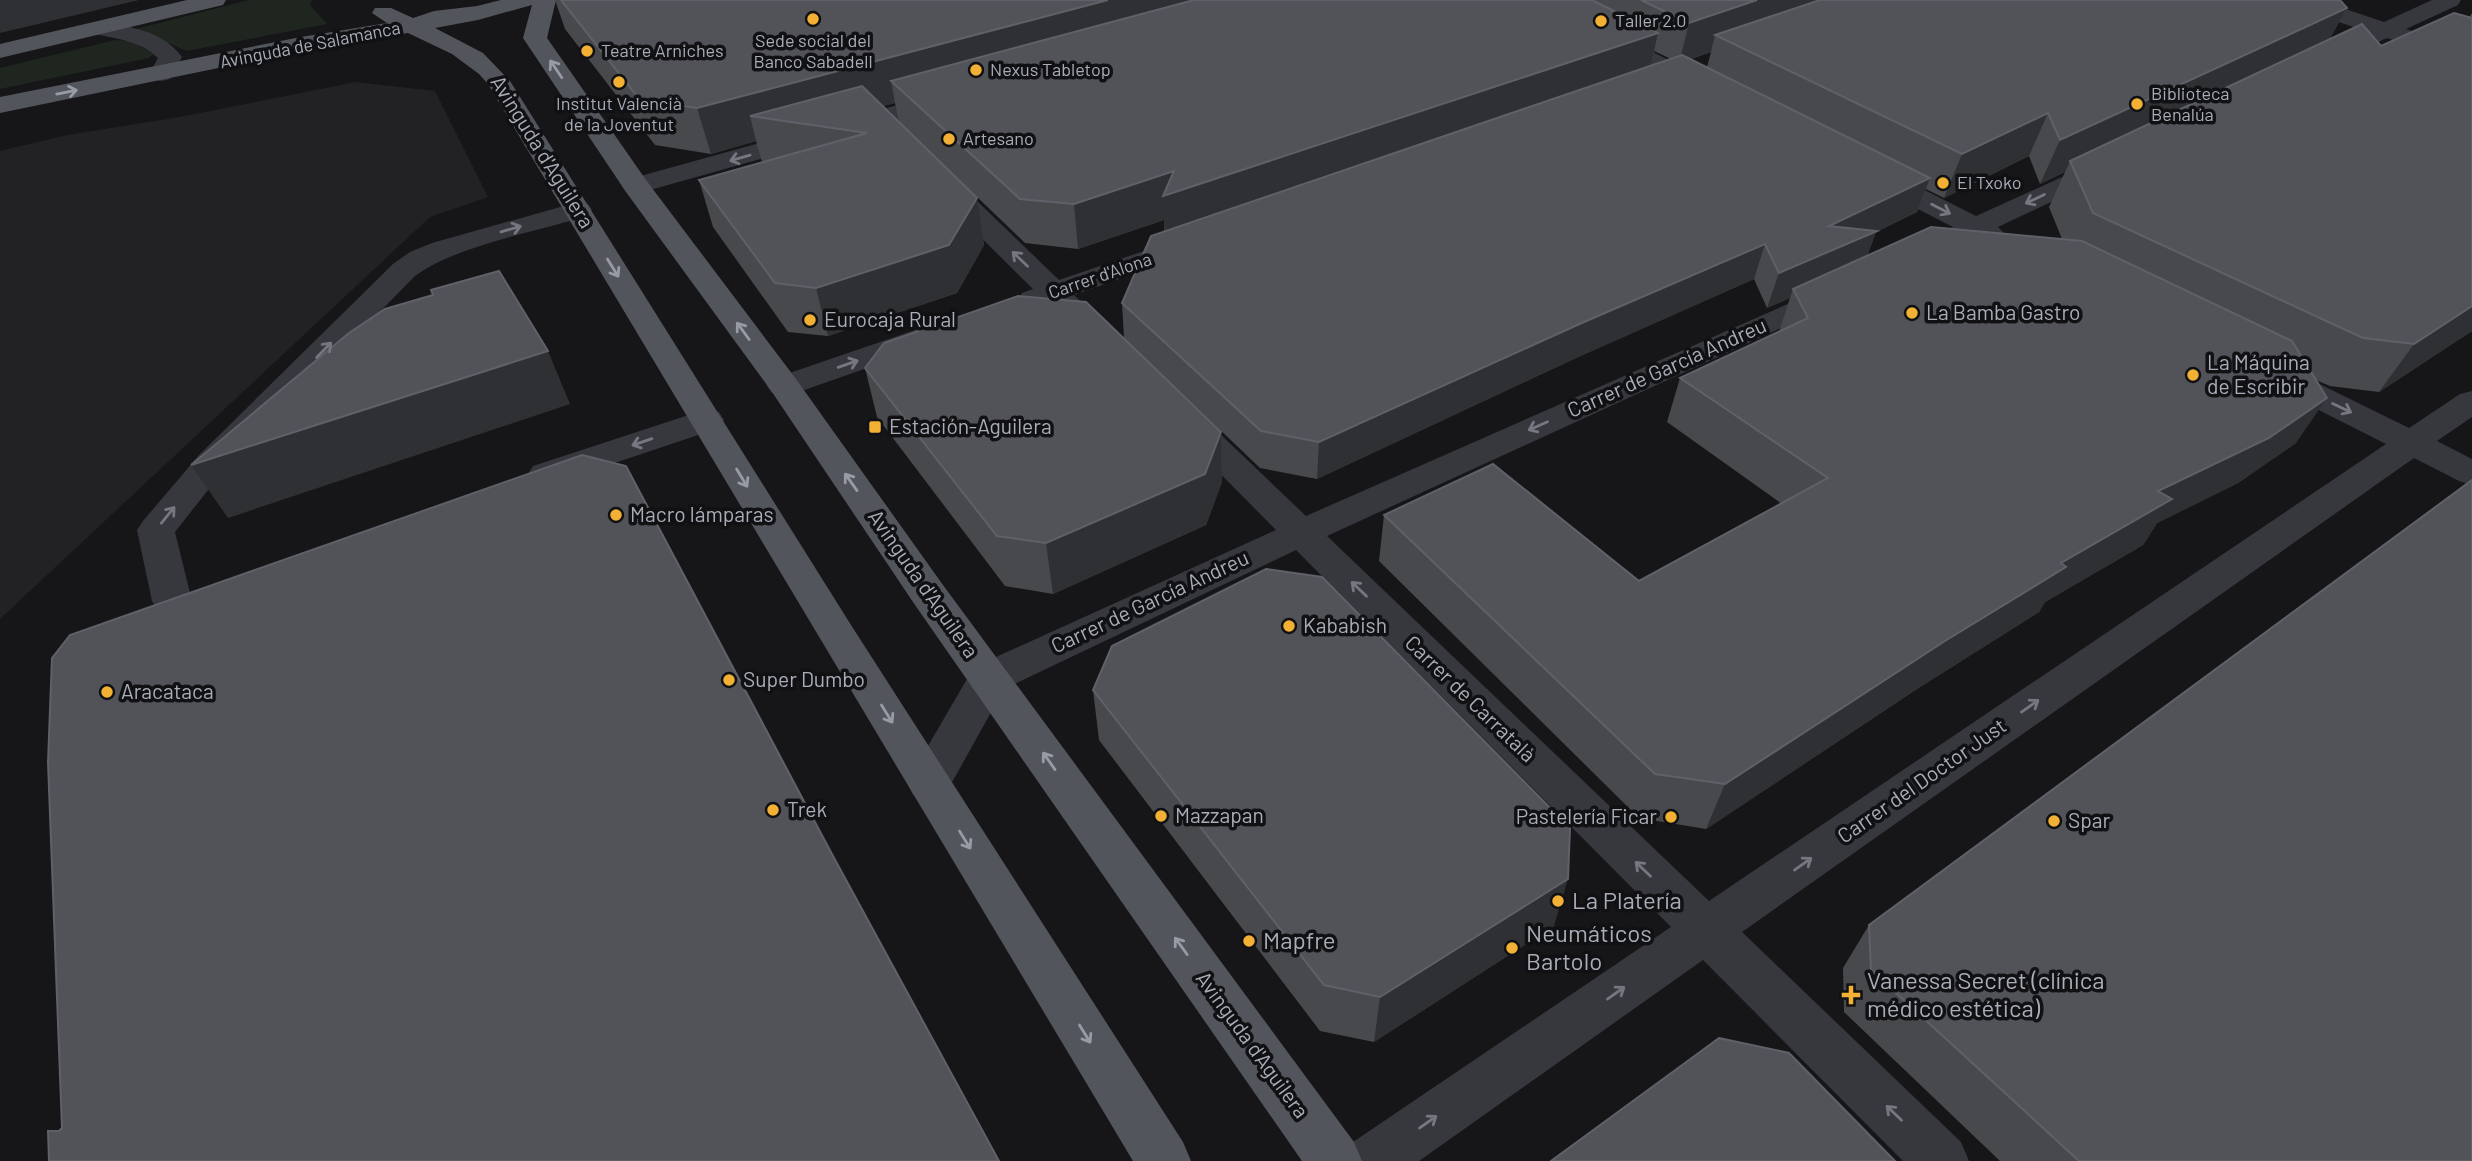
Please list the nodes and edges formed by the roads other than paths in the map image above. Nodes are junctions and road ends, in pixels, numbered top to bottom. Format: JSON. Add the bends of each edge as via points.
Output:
{"nodes":[{"id":1,"x":215,"y":0,"type":"edge"},
{"id":2,"x":526,"y":0,"type":"edge"},
{"id":3,"x":545,"y":0,"type":"edge"},
{"id":4,"x":1531,"y":0,"type":"edge"},
{"id":5,"x":2297,"y":0,"type":"edge"},
{"id":6,"x":2450,"y":0,"type":"edge"},
{"id":7,"x":361,"y":2,"type":"dead end"},
{"id":8,"x":383,"y":13,"type":"junction"},
{"id":9,"x":458,"y":16,"type":"junction"},
{"id":10,"x":410,"y":26,"type":"junction"},
{"id":11,"x":99,"y":28,"type":"junction"},
{"id":12,"x":2384,"y":30,"type":"junction"},
{"id":13,"x":0,"y":51,"type":"edge"},
{"id":14,"x":2472,"y":59,"type":"edge"},
{"id":15,"x":1717,"y":61,"type":"edge"},
{"id":16,"x":2297,"y":72,"type":"edge"},
{"id":17,"x":161,"y":74,"type":"junction"},
{"id":18,"x":1679,"y":75,"type":"junction"},
{"id":19,"x":1643,"y":87,"type":"edge"},
{"id":20,"x":966,"y":94,"type":"edge"},
{"id":21,"x":1728,"y":100,"type":"edge"},
{"id":22,"x":0,"y":105,"type":"edge"},
{"id":23,"x":877,"y":119,"type":"junction"},
{"id":24,"x":2124,"y":156,"type":"edge"},
{"id":25,"x":1852,"y":164,"type":"edge"},
{"id":26,"x":636,"y":186,"type":"junction"},
{"id":27,"x":578,"y":210,"type":"junction"},
{"id":28,"x":1976,"y":228,"type":"junction"},
{"id":29,"x":1211,"y":237,"type":"edge"},
{"id":30,"x":2014,"y":246,"type":"edge"},
{"id":31,"x":1893,"y":266,"type":"edge"},
{"id":32,"x":1855,"y":283,"type":"edge"},
{"id":33,"x":1054,"y":292,"type":"junction"},
{"id":34,"x":1004,"y":310,"type":"edge"},
{"id":35,"x":953,"y":327,"type":"edge"},
{"id":36,"x":1123,"y":359,"type":"edge"},
{"id":37,"x":2250,"y":363,"type":"edge"},
{"id":38,"x":784,"y":386,"type":"junction"},
{"id":39,"x":1163,"y":398,"type":"edge"},
{"id":40,"x":2472,"y":401,"type":"edge"},
{"id":41,"x":707,"y":420,"type":"junction"},
{"id":42,"x":2411,"y":443,"type":"junction"},
{"id":43,"x":2472,"y":473,"type":"edge"},
{"id":44,"x":516,"y":485,"type":"edge"},
{"id":45,"x":1301,"y":533,"type":"junction"},
{"id":46,"x":173,"y":603,"type":"edge"},
{"id":47,"x":989,"y":678,"type":"junction"},
{"id":48,"x":929,"y":782,"type":"junction"},
{"id":49,"x":1706,"y":930,"type":"junction"},
{"id":50,"x":1164,"y":1161,"type":"edge"},
{"id":51,"x":1335,"y":1161,"type":"edge"},
{"id":52,"x":1372,"y":1161,"type":"edge"},
{"id":53,"x":1942,"y":1161,"type":"edge"}],
"edges":[{"from":1,"to":11,"type":"main road"},
{"from":2,"to":9,"type":"main road"},
{"from":26,"to":3,"type":"main road","name":"Avinguda d'Aguilera","one_way":true,"via":[[535,38]]},
{"from":4,"to":18,"type":"street"},
{"from":5,"to":12,"type":"street"},
{"from":6,"to":12,"type":"street"},
{"from":7,"to":8,"type":"main road","name":"Avinguda d'Aguilera"},
{"from":8,"to":9,"type":"main road","via":[[417,18]]},
{"from":8,"to":10,"type":"main road","name":"Avinguda d'Aguilera"},
{"from":9,"to":10,"type":"main road","name":"Avinguda de Salamanca"},
{"from":10,"to":17,"type":"main road","name":"Avinguda de Salamanca"},
{"from":10,"to":27,"type":"main road","name":"Avinguda d'Aguilera","via":[[488,67]]},
{"from":11,"to":13,"type":"main road"},
{"from":11,"to":17,"type":"street","via":[[161,46],[170,57]]},
{"from":12,"to":14,"type":"street"},
{"from":12,"to":16,"type":"street"},
{"from":15,"to":18,"type":"street"},
{"from":22,"to":17,"type":"main road","name":"Avinguda de Salamanca","one_way":true},
{"from":18,"to":19,"type":"street"},
{"from":18,"to":21,"type":"street"},
{"from":20,"to":23,"type":"street"},
{"from":23,"to":26,"type":"street","one_way":true},
{"from":33,"to":23,"type":"street","one_way":true},
{"from":24,"to":28,"type":"street","one_way":true},
{"from":25,"to":28,"type":"street","one_way":true},
{"from":38,"to":26,"type":"main road","name":"Avinguda d'Aguilera","one_way":true},
{"from":27,"to":41,"type":"main road","name":"Avinguda d'Aguilera","one_way":true},
{"from":46,"to":27,"type":"street","one_way":true,"via":[[156,530],[211,463],[404,270],[442,249]]},
{"from":28,"to":30,"type":"street"},
{"from":28,"to":31,"type":"street"},
{"from":29,"to":33,"type":"street","name":"Carrer d'Alona"},
{"from":32,"to":45,"type":"street","name":"Carrer de García Andreu","one_way":true},
{"from":33,"to":34,"type":"street","name":"Carrer d'Alona"},
{"from":33,"to":36,"type":"street"},
{"from":38,"to":35,"type":"street","one_way":true},
{"from":37,"to":42,"type":"street","one_way":true},
{"from":47,"to":38,"type":"main road","name":"Avinguda d'Aguilera","one_way":true},
{"from":39,"to":45,"type":"street","name":"Carrer de Carratalà"},
{"from":40,"to":42,"type":"street","name":"Carrer del Doctor Just"},
{"from":41,"to":44,"type":"street","one_way":true},
{"from":41,"to":48,"type":"main road","name":"Avinguda d'Aguilera","one_way":true},
{"from":42,"to":43,"type":"street"},
{"from":49,"to":42,"type":"street","name":"Carrer del Doctor Just","one_way":true},
{"from":45,"to":47,"type":"street","name":"Carrer de García Andreu"},
{"from":49,"to":45,"type":"street","name":"Carrer de Carratalà","one_way":true},
{"from":47,"to":48,"type":"street"},
{"from":51,"to":47,"type":"main road","name":"Avinguda d'Aguilera","one_way":true},
{"from":48,"to":50,"type":"main road","name":"Avinguda d'Aguilera","one_way":true},
{"from":52,"to":49,"type":"street","name":"Carrer del Doctor Just","one_way":true},
{"from":53,"to":49,"type":"street","name":"Carrer de Carratalà","one_way":true}]}
